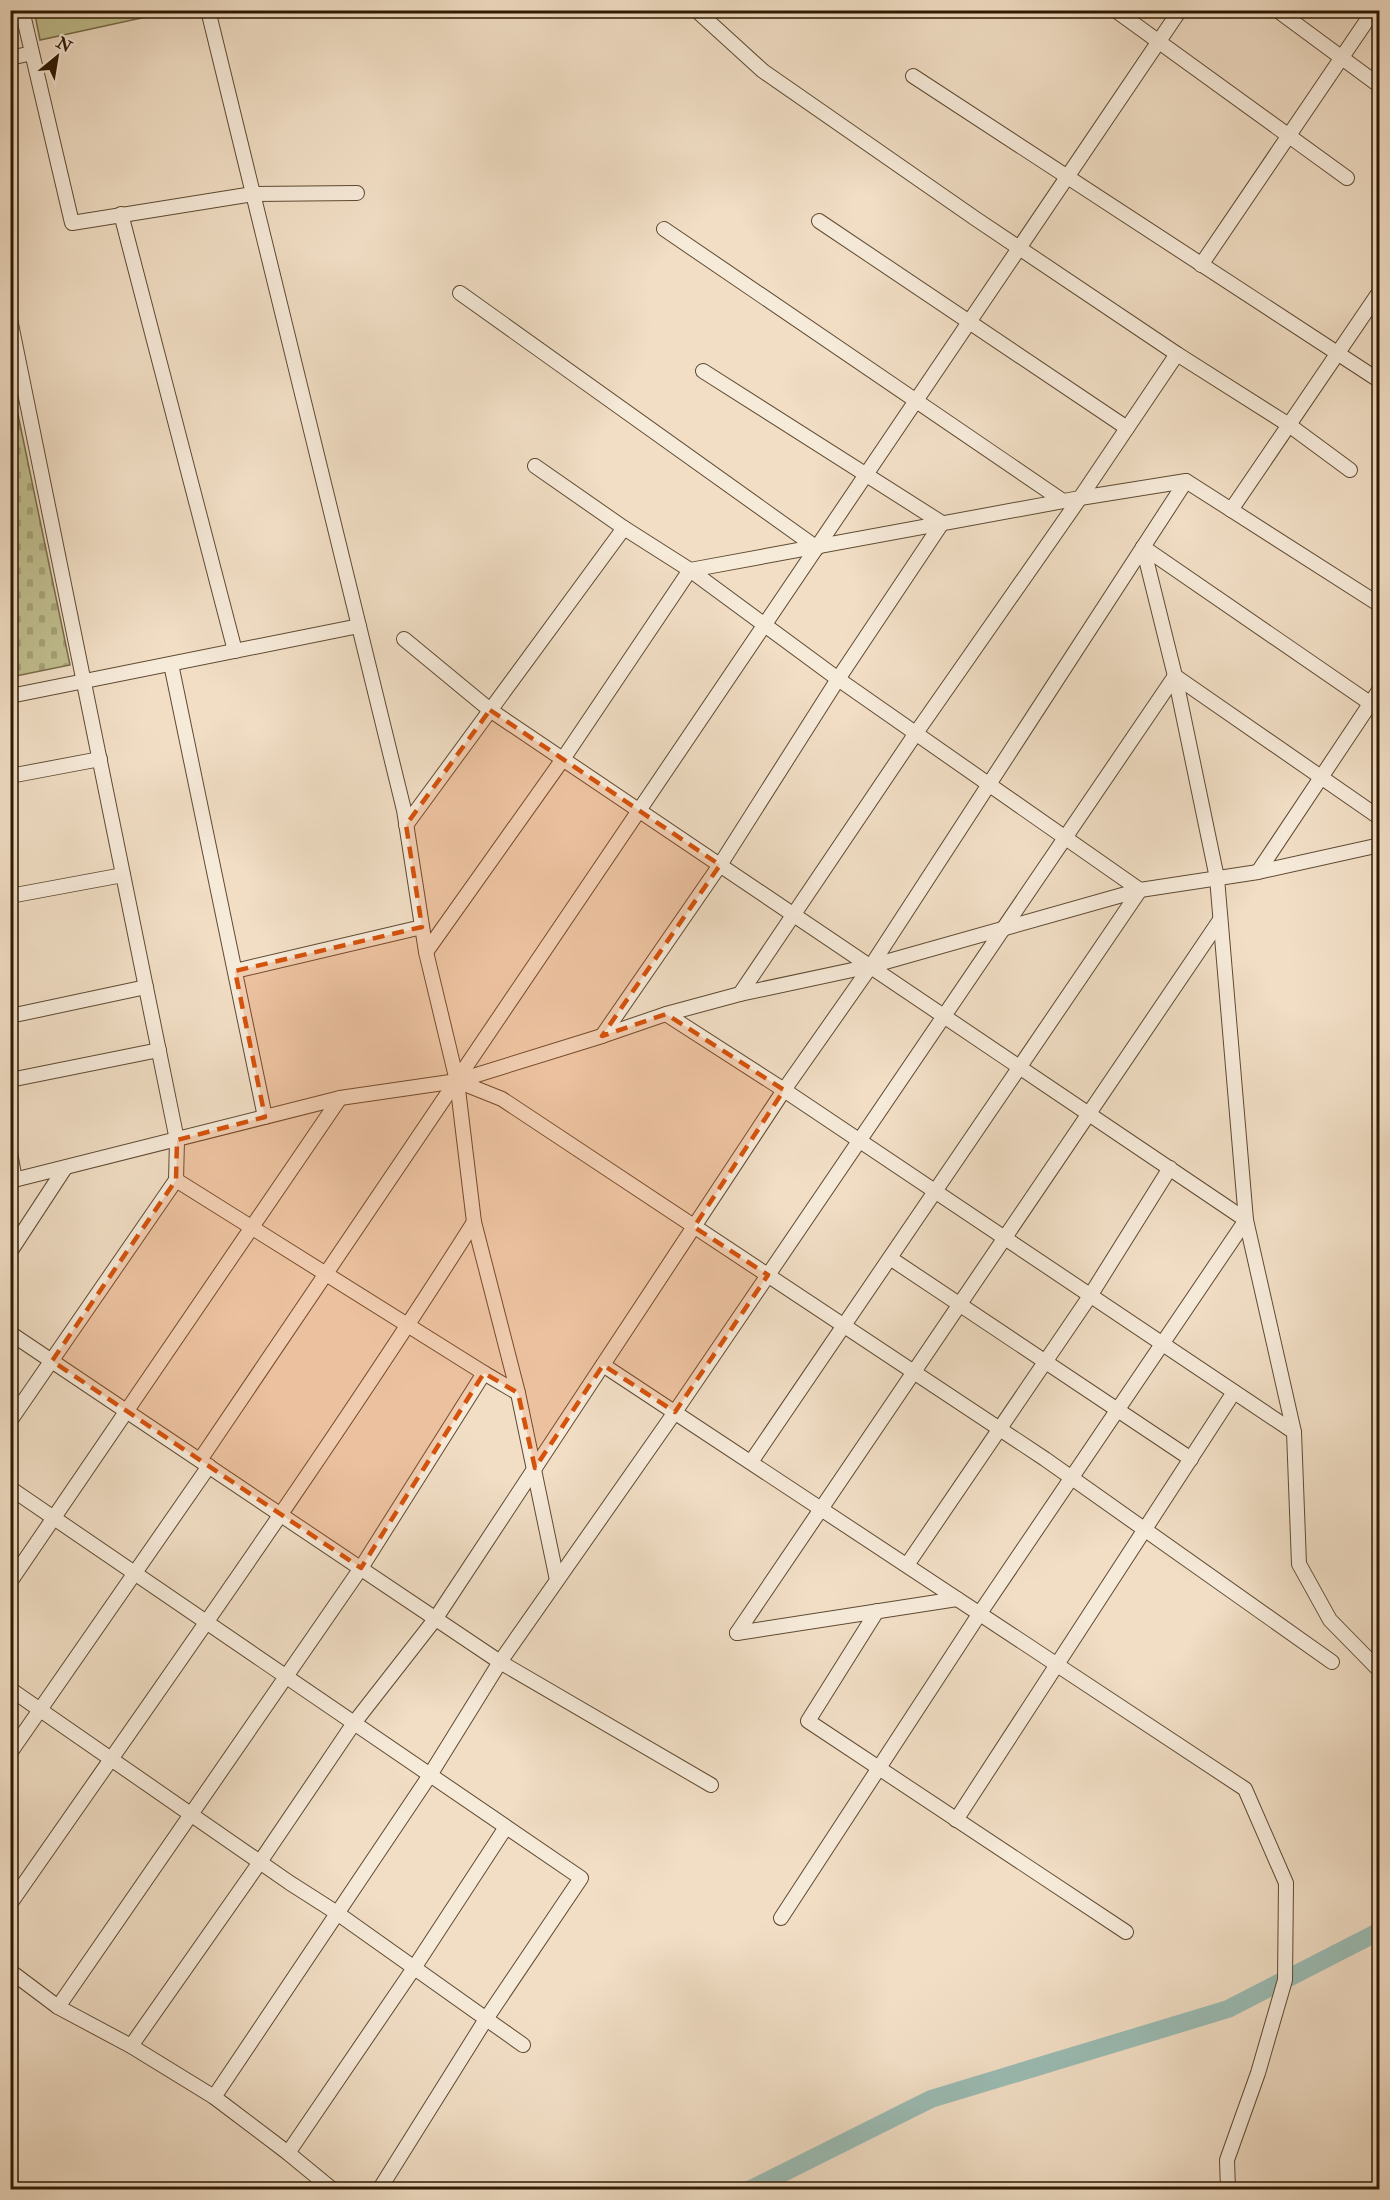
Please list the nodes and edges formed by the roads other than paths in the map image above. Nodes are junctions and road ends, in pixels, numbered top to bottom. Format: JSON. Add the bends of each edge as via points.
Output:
{"nodes":[{"id":1,"x":22,"y":10,"type":"edge"},
{"id":2,"x":208,"y":10,"type":"edge"},
{"id":3,"x":696,"y":10,"type":"edge"},
{"id":4,"x":1114,"y":10,"type":"edge"},
{"id":5,"x":1180,"y":10,"type":"edge"},
{"id":6,"x":1277,"y":10,"type":"edge"},
{"id":7,"x":1374,"y":10,"type":"edge"},
{"id":8,"x":1159,"y":42,"type":"junction"},
{"id":9,"x":32,"y":53,"type":"junction"},
{"id":10,"x":10,"y":58,"type":"edge"},
{"id":11,"x":1341,"y":58,"type":"junction"},
{"id":12,"x":913,"y":76,"type":"dead end"},
{"id":13,"x":1380,"y":86,"type":"edge"},
{"id":14,"x":1289,"y":135,"type":"junction"},
{"id":15,"x":1067,"y":177,"type":"junction"},
{"id":16,"x":1347,"y":178,"type":"dead end"},
{"id":17,"x":357,"y":192,"type":"dead end"},
{"id":18,"x":253,"y":194,"type":"junction"},
{"id":19,"x":121,"y":214,"type":"junction"},
{"id":20,"x":819,"y":221,"type":"dead end"},
{"id":21,"x":664,"y":229,"type":"dead end"},
{"id":22,"x":1020,"y":248,"type":"junction"},
{"id":23,"x":1201,"y":265,"type":"junction"},
{"id":24,"x":1380,"y":291,"type":"edge"},
{"id":25,"x":460,"y":293,"type":"dead end"},
{"id":26,"x":10,"y":319,"type":"edge"},
{"id":27,"x":969,"y":322,"type":"junction"},
{"id":28,"x":1177,"y":354,"type":"junction"},
{"id":29,"x":1337,"y":354,"type":"junction"},
{"id":30,"x":703,"y":371,"type":"dead end"},
{"id":31,"x":1380,"y":381,"type":"edge"},
{"id":32,"x":916,"y":401,"type":"junction"},
{"id":33,"x":1289,"y":425,"type":"junction"},
{"id":34,"x":1127,"y":428,"type":"junction"},
{"id":35,"x":535,"y":466,"type":"dead end"},
{"id":36,"x":1350,"y":470,"type":"dead end"},
{"id":37,"x":866,"y":475,"type":"junction"},
{"id":38,"x":1186,"y":481,"type":"junction"},
{"id":39,"x":1080,"y":498,"type":"junction"},
{"id":40,"x":1063,"y":501,"type":"junction"},
{"id":41,"x":1231,"y":510,"type":"junction"},
{"id":42,"x":942,"y":523,"type":"junction"},
{"id":43,"x":624,"y":528,"type":"junction"},
{"id":44,"x":1143,"y":547,"type":"junction"},
{"id":45,"x":817,"y":548,"type":"junction"},
{"id":46,"x":690,"y":570,"type":"junction"},
{"id":47,"x":1380,"y":605,"type":"edge"},
{"id":48,"x":359,"y":626,"type":"junction"},
{"id":49,"x":764,"y":626,"type":"junction"},
{"id":50,"x":404,"y":639,"type":"dead end"},
{"id":51,"x":235,"y":651,"type":"junction"},
{"id":52,"x":171,"y":664,"type":"junction"},
{"id":53,"x":1175,"y":676,"type":"junction"},
{"id":54,"x":838,"y":679,"type":"junction"},
{"id":55,"x":84,"y":682,"type":"junction"},
{"id":56,"x":1380,"y":689,"type":"edge"},
{"id":57,"x":10,"y":696,"type":"edge"},
{"id":58,"x":1375,"y":706,"type":"edge"},
{"id":59,"x":490,"y":710,"type":"junction"},
{"id":60,"x":916,"y":733,"type":"junction"},
{"id":61,"x":100,"y":759,"type":"junction"},
{"id":62,"x":563,"y":759,"type":"junction"},
{"id":63,"x":10,"y":776,"type":"edge"},
{"id":64,"x":1321,"y":777,"type":"junction"},
{"id":65,"x":989,"y":784,"type":"junction"},
{"id":66,"x":639,"y":810,"type":"junction"},
{"id":67,"x":1380,"y":818,"type":"edge"},
{"id":68,"x":406,"y":825,"type":"junction"},
{"id":69,"x":1065,"y":837,"type":"junction"},
{"id":70,"x":1375,"y":848,"type":"edge"},
{"id":71,"x":720,"y":865,"type":"junction"},
{"id":72,"x":1258,"y":872,"type":"junction"},
{"id":73,"x":123,"y":875,"type":"junction"},
{"id":74,"x":1217,"y":878,"type":"junction"},
{"id":75,"x":1140,"y":890,"type":"junction"},
{"id":76,"x":10,"y":896,"type":"edge"},
{"id":77,"x":794,"y":914,"type":"junction"},
{"id":78,"x":1220,"y":920,"type":"junction"},
{"id":79,"x":422,"y":927,"type":"junction"},
{"id":80,"x":1004,"y":929,"type":"junction"},
{"id":81,"x":426,"y":952,"type":"junction"},
{"id":82,"x":871,"y":966,"type":"junction"},
{"id":83,"x":235,"y":971,"type":"junction"},
{"id":84,"x":146,"y":987,"type":"junction"},
{"id":85,"x":740,"y":994,"type":"junction"},
{"id":86,"x":666,"y":1014,"type":"junction"},
{"id":87,"x":10,"y":1016,"type":"edge"},
{"id":88,"x":944,"y":1016,"type":"junction"},
{"id":89,"x":602,"y":1036,"type":"junction"},
{"id":90,"x":159,"y":1050,"type":"junction"},
{"id":91,"x":1020,"y":1067,"type":"junction"},
{"id":92,"x":10,"y":1080,"type":"edge"},
{"id":93,"x":457,"y":1081,"type":"junction"},
{"id":94,"x":784,"y":1090,"type":"junction"},
{"id":95,"x":340,"y":1098,"type":"junction"},
{"id":96,"x":1089,"y":1113,"type":"junction"},
{"id":97,"x":265,"y":1117,"type":"junction"},
{"id":98,"x":177,"y":1140,"type":"junction"},
{"id":99,"x":860,"y":1141,"type":"junction"},
{"id":100,"x":10,"y":1154,"type":"edge"},
{"id":101,"x":65,"y":1168,"type":"junction"},
{"id":102,"x":1170,"y":1168,"type":"junction"},
{"id":103,"x":176,"y":1180,"type":"junction"},
{"id":104,"x":13,"y":1181,"type":"edge"},
{"id":105,"x":935,"y":1191,"type":"junction"},
{"id":106,"x":1246,"y":1220,"type":"junction"},
{"id":107,"x":474,"y":1222,"type":"junction"},
{"id":108,"x":694,"y":1227,"type":"junction"},
{"id":109,"x":252,"y":1228,"type":"junction"},
{"id":110,"x":1005,"y":1238,"type":"junction"},
{"id":111,"x":10,"y":1252,"type":"edge"},
{"id":112,"x":890,"y":1258,"type":"junction"},
{"id":113,"x":326,"y":1274,"type":"junction"},
{"id":114,"x":768,"y":1275,"type":"junction"},
{"id":115,"x":1090,"y":1296,"type":"junction"},
{"id":116,"x":959,"y":1305,"type":"junction"},
{"id":117,"x":409,"y":1325,"type":"junction"},
{"id":118,"x":844,"y":1326,"type":"junction"},
{"id":119,"x":10,"y":1333,"type":"edge"},
{"id":120,"x":1162,"y":1344,"type":"junction"},
{"id":121,"x":52,"y":1361,"type":"junction"},
{"id":122,"x":1045,"y":1362,"type":"junction"},
{"id":123,"x":603,"y":1365,"type":"junction"},
{"id":124,"x":914,"y":1372,"type":"junction"},
{"id":125,"x":484,"y":1373,"type":"junction"},
{"id":126,"x":1234,"y":1392,"type":"junction"},
{"id":127,"x":518,"y":1393,"type":"junction"},
{"id":128,"x":1117,"y":1410,"type":"junction"},
{"id":129,"x":127,"y":1412,"type":"junction"},
{"id":130,"x":675,"y":1412,"type":"junction"},
{"id":131,"x":10,"y":1421,"type":"edge"},
{"id":132,"x":1000,"y":1429,"type":"junction"},
{"id":133,"x":1294,"y":1432,"type":"junction"},
{"id":134,"x":1191,"y":1459,"type":"junction"},
{"id":135,"x":751,"y":1462,"type":"junction"},
{"id":136,"x":204,"y":1463,"type":"junction"},
{"id":137,"x":535,"y":1468,"type":"junction"},
{"id":138,"x":1072,"y":1477,"type":"junction"},
{"id":139,"x":10,"y":1488,"type":"edge"},
{"id":140,"x":821,"y":1509,"type":"junction"},
{"id":141,"x":282,"y":1515,"type":"junction"},
{"id":142,"x":54,"y":1518,"type":"junction"},
{"id":143,"x":1145,"y":1529,"type":"junction"},
{"id":144,"x":907,"y":1565,"type":"junction"},
{"id":145,"x":361,"y":1568,"type":"junction"},
{"id":146,"x":134,"y":1573,"type":"junction"},
{"id":147,"x":557,"y":1580,"type":"junction"},
{"id":148,"x":10,"y":1582,"type":"edge"},
{"id":149,"x":957,"y":1599,"type":"junction"},
{"id":150,"x":878,"y":1611,"type":"junction"},
{"id":151,"x":980,"y":1613,"type":"junction"},
{"id":152,"x":436,"y":1618,"type":"junction"},
{"id":153,"x":206,"y":1622,"type":"junction"},
{"id":154,"x":500,"y":1662,"type":"junction"},
{"id":155,"x":1332,"y":1662,"type":"dead end"},
{"id":156,"x":1057,"y":1665,"type":"junction"},
{"id":157,"x":1380,"y":1671,"type":"edge"},
{"id":158,"x":286,"y":1677,"type":"junction"},
{"id":159,"x":10,"y":1689,"type":"edge"},
{"id":160,"x":40,"y":1709,"type":"junction"},
{"id":161,"x":354,"y":1724,"type":"junction"},
{"id":162,"x":10,"y":1753,"type":"edge"},
{"id":163,"x":111,"y":1759,"type":"junction"},
{"id":164,"x":879,"y":1768,"type":"junction"},
{"id":165,"x":430,"y":1775,"type":"junction"},
{"id":166,"x":711,"y":1785,"type":"dead end"},
{"id":167,"x":191,"y":1814,"type":"junction"},
{"id":168,"x":956,"y":1820,"type":"junction"},
{"id":169,"x":506,"y":1827,"type":"junction"},
{"id":170,"x":261,"y":1862,"type":"junction"},
{"id":171,"x":10,"y":1904,"type":"edge"},
{"id":172,"x":337,"y":1912,"type":"junction"},
{"id":173,"x":781,"y":1918,"type":"dead end"},
{"id":174,"x":1126,"y":1932,"type":"dead end"},
{"id":175,"x":414,"y":1968,"type":"junction"},
{"id":176,"x":10,"y":1971,"type":"edge"},
{"id":177,"x":58,"y":2007,"type":"junction"},
{"id":178,"x":486,"y":2019,"type":"junction"},
{"id":179,"x":523,"y":2045,"type":"dead end"},
{"id":180,"x":131,"y":2046,"type":"junction"},
{"id":181,"x":214,"y":2097,"type":"junction"},
{"id":182,"x":288,"y":2153,"type":"junction"},
{"id":183,"x":333,"y":2190,"type":"edge"},
{"id":184,"x":379,"y":2190,"type":"edge"},
{"id":185,"x":1228,"y":2190,"type":"edge"}],
"edges":[{"from":1,"to":9,"type":"street"},
{"from":2,"to":18,"type":"street"},
{"from":3,"to":22,"type":"street","via":[[763,71]]},
{"from":4,"to":8,"type":"street"},
{"from":5,"to":8,"type":"street"},
{"from":6,"to":11,"type":"street"},
{"from":7,"to":11,"type":"street"},
{"from":8,"to":14,"type":"street"},
{"from":8,"to":15,"type":"street"},
{"from":9,"to":10,"type":"street"},
{"from":9,"to":19,"type":"street","via":[[72,223]]},
{"from":11,"to":13,"type":"street"},
{"from":11,"to":14,"type":"street"},
{"from":12,"to":15,"type":"street"},
{"from":14,"to":16,"type":"street"},
{"from":14,"to":23,"type":"street"},
{"from":15,"to":22,"type":"street"},
{"from":15,"to":23,"type":"street"},
{"from":17,"to":18,"type":"street"},
{"from":18,"to":19,"type":"street"},
{"from":18,"to":48,"type":"street"},
{"from":19,"to":51,"type":"street"},
{"from":20,"to":27,"type":"street"},
{"from":21,"to":32,"type":"street"},
{"from":22,"to":27,"type":"street"},
{"from":22,"to":28,"type":"street"},
{"from":23,"to":29,"type":"street"},
{"from":24,"to":29,"type":"street"},
{"from":25,"to":45,"type":"street"},
{"from":26,"to":55,"type":"street"},
{"from":27,"to":32,"type":"street"},
{"from":27,"to":34,"type":"street"},
{"from":28,"to":33,"type":"street"},
{"from":28,"to":34,"type":"street"},
{"from":29,"to":31,"type":"street"},
{"from":29,"to":33,"type":"street"},
{"from":30,"to":37,"type":"street"},
{"from":32,"to":37,"type":"street"},
{"from":32,"to":40,"type":"street"},
{"from":33,"to":36,"type":"street"},
{"from":33,"to":41,"type":"street"},
{"from":34,"to":39,"type":"street"},
{"from":35,"to":43,"type":"street"},
{"from":37,"to":42,"type":"street"},
{"from":37,"to":45,"type":"street"},
{"from":38,"to":39,"type":"street"},
{"from":38,"to":41,"type":"street"},
{"from":38,"to":44,"type":"street"},
{"from":39,"to":40,"type":"street"},
{"from":39,"to":60,"type":"street"},
{"from":40,"to":42,"type":"street"},
{"from":41,"to":47,"type":"street"},
{"from":42,"to":45,"type":"street"},
{"from":42,"to":54,"type":"street"},
{"from":43,"to":46,"type":"street"},
{"from":43,"to":59,"type":"street"},
{"from":44,"to":53,"type":"street"},
{"from":44,"to":58,"type":"street"},
{"from":44,"to":65,"type":"street"},
{"from":45,"to":46,"type":"street"},
{"from":45,"to":49,"type":"street"},
{"from":46,"to":49,"type":"street"},
{"from":46,"to":62,"type":"street"},
{"from":48,"to":51,"type":"street"},
{"from":48,"to":68,"type":"street"},
{"from":49,"to":54,"type":"street"},
{"from":49,"to":66,"type":"street"},
{"from":50,"to":59,"type":"street"},
{"from":51,"to":52,"type":"street"},
{"from":52,"to":55,"type":"street"},
{"from":52,"to":83,"type":"street"},
{"from":53,"to":64,"type":"street"},
{"from":53,"to":69,"type":"street"},
{"from":53,"to":74,"type":"street"},
{"from":54,"to":60,"type":"street"},
{"from":54,"to":71,"type":"street"},
{"from":55,"to":57,"type":"street"},
{"from":55,"to":61,"type":"street"},
{"from":56,"to":58,"type":"street"},
{"from":58,"to":64,"type":"street"},
{"from":59,"to":62,"type":"street"},
{"from":59,"to":68,"type":"street"},
{"from":60,"to":65,"type":"street"},
{"from":60,"to":77,"type":"street"},
{"from":61,"to":63,"type":"street"},
{"from":61,"to":73,"type":"street"},
{"from":62,"to":66,"type":"street"},
{"from":62,"to":81,"type":"street"},
{"from":64,"to":67,"type":"street"},
{"from":64,"to":72,"type":"street"},
{"from":65,"to":69,"type":"street"},
{"from":65,"to":82,"type":"street"},
{"from":66,"to":71,"type":"street"},
{"from":66,"to":93,"type":"street"},
{"from":68,"to":79,"type":"street"},
{"from":69,"to":75,"type":"street"},
{"from":69,"to":80,"type":"street"},
{"from":70,"to":72,"type":"street"},
{"from":71,"to":77,"type":"street"},
{"from":71,"to":89,"type":"street"},
{"from":72,"to":74,"type":"street"},
{"from":73,"to":76,"type":"street"},
{"from":73,"to":84,"type":"street"},
{"from":74,"to":75,"type":"street"},
{"from":74,"to":78,"type":"street"},
{"from":75,"to":80,"type":"street"},
{"from":75,"to":91,"type":"street"},
{"from":77,"to":82,"type":"street"},
{"from":77,"to":85,"type":"street"},
{"from":78,"to":96,"type":"street"},
{"from":78,"to":106,"type":"street"},
{"from":79,"to":81,"type":"street"},
{"from":79,"to":83,"type":"street"},
{"from":80,"to":82,"type":"street"},
{"from":80,"to":88,"type":"street"},
{"from":81,"to":93,"type":"street"},
{"from":82,"to":85,"type":"street"},
{"from":82,"to":88,"type":"street"},
{"from":82,"to":94,"type":"street"},
{"from":83,"to":97,"type":"street"},
{"from":84,"to":87,"type":"street"},
{"from":84,"to":90,"type":"street"},
{"from":85,"to":86,"type":"street"},
{"from":86,"to":89,"type":"street"},
{"from":86,"to":94,"type":"street"},
{"from":88,"to":91,"type":"street"},
{"from":88,"to":99,"type":"street"},
{"from":89,"to":93,"type":"street"},
{"from":90,"to":92,"type":"street"},
{"from":90,"to":98,"type":"street"},
{"from":91,"to":96,"type":"street"},
{"from":91,"to":105,"type":"street"},
{"from":93,"to":95,"type":"street"},
{"from":93,"to":107,"type":"street"},
{"from":93,"to":108,"type":"street","via":[[502,1099]]},
{"from":93,"to":113,"type":"street"},
{"from":94,"to":99,"type":"street"},
{"from":94,"to":108,"type":"street"},
{"from":95,"to":97,"type":"street"},
{"from":95,"to":109,"type":"street"},
{"from":96,"to":102,"type":"street"},
{"from":96,"to":110,"type":"street"},
{"from":97,"to":98,"type":"street"},
{"from":98,"to":101,"type":"street"},
{"from":98,"to":103,"type":"street"},
{"from":99,"to":105,"type":"street"},
{"from":99,"to":114,"type":"street"},
{"from":100,"to":104,"type":"street"},
{"from":101,"to":104,"type":"street"},
{"from":101,"to":111,"type":"street"},
{"from":102,"to":106,"type":"street"},
{"from":102,"to":115,"type":"street"},
{"from":103,"to":109,"type":"street"},
{"from":103,"to":121,"type":"street"},
{"from":105,"to":110,"type":"street"},
{"from":105,"to":112,"type":"street"},
{"from":106,"to":120,"type":"street"},
{"from":106,"to":133,"type":"street"},
{"from":107,"to":117,"type":"street"},
{"from":107,"to":127,"type":"street"},
{"from":108,"to":114,"type":"street"},
{"from":108,"to":123,"type":"street"},
{"from":109,"to":113,"type":"street"},
{"from":109,"to":129,"type":"street"},
{"from":110,"to":115,"type":"street"},
{"from":110,"to":116,"type":"street"},
{"from":112,"to":116,"type":"street"},
{"from":112,"to":118,"type":"street"},
{"from":113,"to":117,"type":"street"},
{"from":113,"to":136,"type":"street"},
{"from":114,"to":118,"type":"street"},
{"from":114,"to":130,"type":"street"},
{"from":115,"to":120,"type":"street"},
{"from":115,"to":122,"type":"street"},
{"from":116,"to":122,"type":"street"},
{"from":116,"to":124,"type":"street"},
{"from":117,"to":125,"type":"street"},
{"from":117,"to":141,"type":"street"},
{"from":118,"to":124,"type":"street"},
{"from":118,"to":135,"type":"street"},
{"from":119,"to":121,"type":"street"},
{"from":120,"to":126,"type":"street"},
{"from":120,"to":128,"type":"street"},
{"from":121,"to":129,"type":"street"},
{"from":121,"to":131,"type":"street"},
{"from":122,"to":128,"type":"street"},
{"from":122,"to":132,"type":"street"},
{"from":123,"to":130,"type":"street"},
{"from":123,"to":137,"type":"street"},
{"from":124,"to":132,"type":"street"},
{"from":124,"to":140,"type":"street"},
{"from":125,"to":127,"type":"street"},
{"from":125,"to":145,"type":"street"},
{"from":126,"to":133,"type":"street"},
{"from":126,"to":134,"type":"street"},
{"from":127,"to":137,"type":"street"},
{"from":128,"to":134,"type":"street"},
{"from":128,"to":138,"type":"street"},
{"from":129,"to":136,"type":"street"},
{"from":129,"to":142,"type":"street"},
{"from":130,"to":135,"type":"street"},
{"from":130,"to":147,"type":"street"},
{"from":132,"to":138,"type":"street"},
{"from":132,"to":144,"type":"street"},
{"from":133,"to":157,"type":"street","via":[[1299,1564],[1330,1620]]},
{"from":134,"to":143,"type":"street"},
{"from":135,"to":140,"type":"street"},
{"from":136,"to":141,"type":"street"},
{"from":136,"to":146,"type":"street"},
{"from":137,"to":147,"type":"street"},
{"from":137,"to":152,"type":"street"},
{"from":138,"to":143,"type":"street"},
{"from":138,"to":151,"type":"street"},
{"from":139,"to":142,"type":"street"},
{"from":140,"to":144,"type":"street"},
{"from":140,"to":150,"type":"street","via":[[737,1633]]},
{"from":141,"to":145,"type":"street"},
{"from":141,"to":153,"type":"street"},
{"from":142,"to":146,"type":"street"},
{"from":142,"to":148,"type":"street"},
{"from":143,"to":155,"type":"street"},
{"from":143,"to":156,"type":"street"},
{"from":144,"to":149,"type":"street"},
{"from":145,"to":152,"type":"street"},
{"from":145,"to":158,"type":"street"},
{"from":146,"to":153,"type":"street"},
{"from":146,"to":160,"type":"street"},
{"from":147,"to":154,"type":"street"},
{"from":149,"to":150,"type":"street"},
{"from":149,"to":151,"type":"street"},
{"from":150,"to":164,"type":"street","via":[[808,1721]]},
{"from":151,"to":156,"type":"street"},
{"from":151,"to":164,"type":"street"},
{"from":152,"to":154,"type":"street"},
{"from":152,"to":161,"type":"street"},
{"from":153,"to":158,"type":"street"},
{"from":153,"to":163,"type":"street"},
{"from":154,"to":165,"type":"street"},
{"from":154,"to":166,"type":"street"},
{"from":156,"to":168,"type":"street"},
{"from":156,"to":185,"type":"street","via":[[1245,1789],[1286,1883],[1285,1980],[1227,2160]]},
{"from":158,"to":161,"type":"street"},
{"from":158,"to":167,"type":"street"},
{"from":159,"to":160,"type":"street"},
{"from":160,"to":162,"type":"street"},
{"from":160,"to":163,"type":"street"},
{"from":161,"to":165,"type":"street"},
{"from":161,"to":170,"type":"street"},
{"from":163,"to":167,"type":"street"},
{"from":163,"to":171,"type":"street"},
{"from":164,"to":168,"type":"street"},
{"from":164,"to":173,"type":"street"},
{"from":165,"to":169,"type":"street"},
{"from":165,"to":172,"type":"street"},
{"from":167,"to":170,"type":"street"},
{"from":167,"to":177,"type":"street"},
{"from":168,"to":174,"type":"street"},
{"from":169,"to":175,"type":"street"},
{"from":169,"to":178,"type":"street","via":[[581,1878]]},
{"from":170,"to":172,"type":"street"},
{"from":170,"to":180,"type":"street"},
{"from":172,"to":175,"type":"street"},
{"from":172,"to":181,"type":"street"},
{"from":175,"to":178,"type":"street"},
{"from":175,"to":182,"type":"street"},
{"from":176,"to":177,"type":"street"},
{"from":177,"to":180,"type":"street"},
{"from":178,"to":179,"type":"street"},
{"from":178,"to":184,"type":"street"},
{"from":180,"to":181,"type":"street"},
{"from":181,"to":182,"type":"street"},
{"from":182,"to":183,"type":"street"}]}
